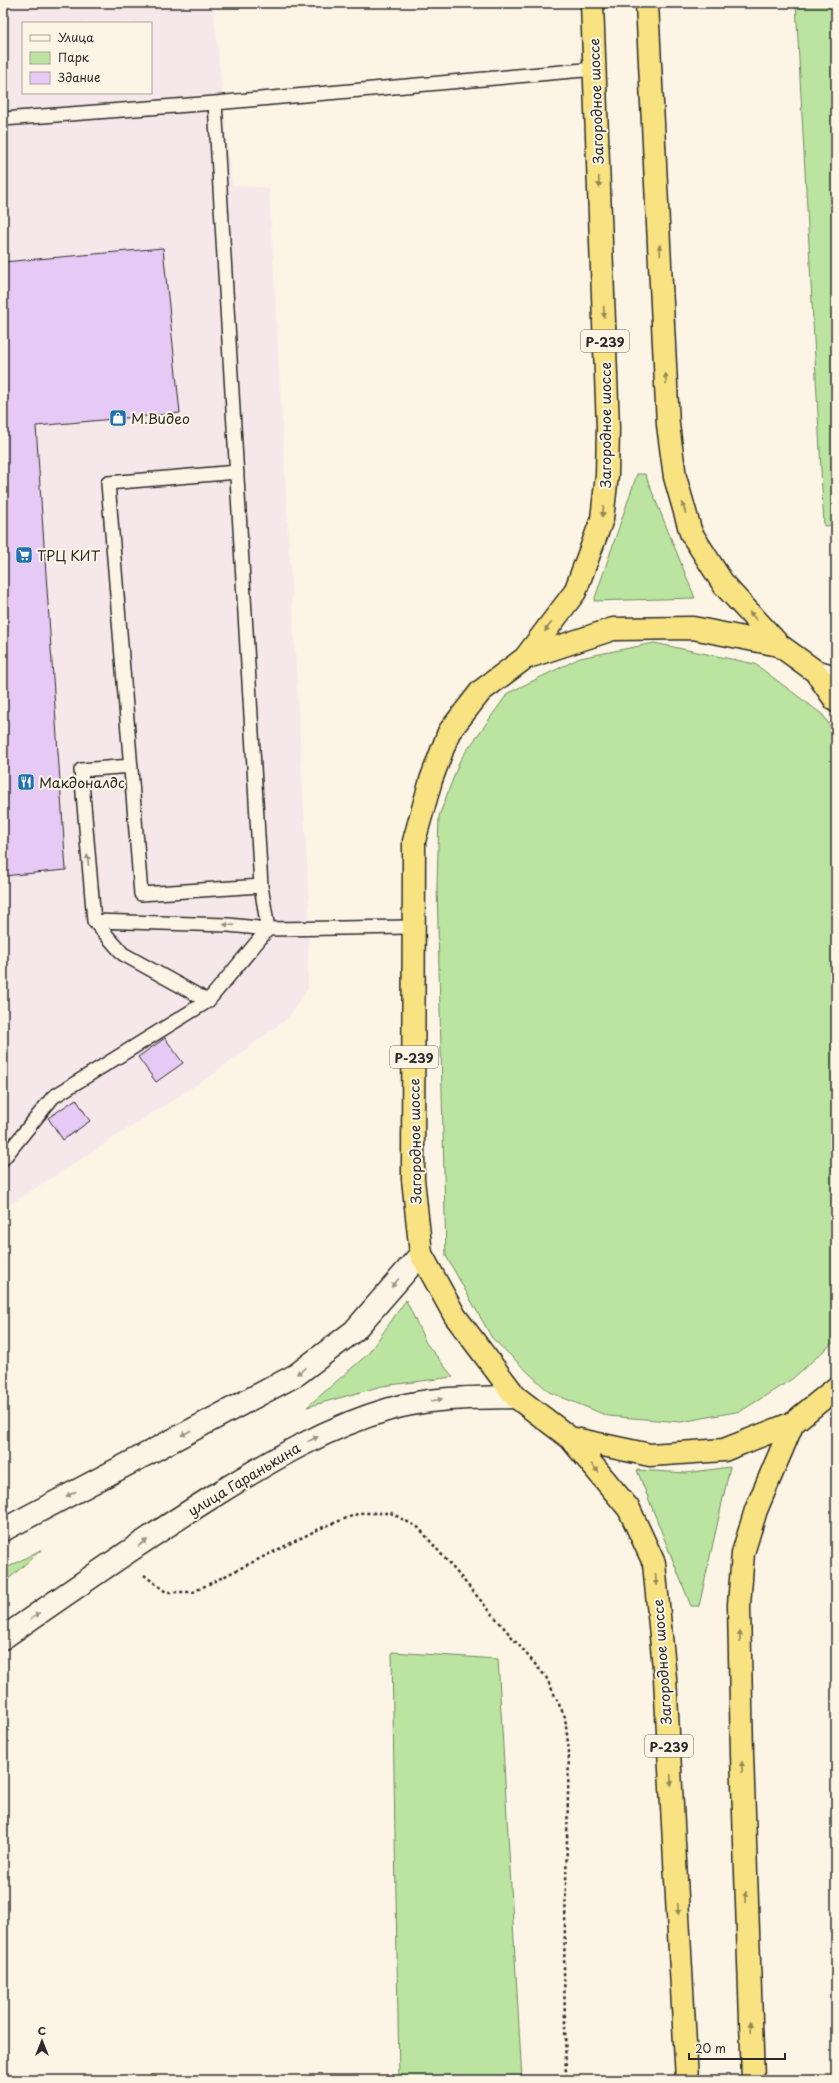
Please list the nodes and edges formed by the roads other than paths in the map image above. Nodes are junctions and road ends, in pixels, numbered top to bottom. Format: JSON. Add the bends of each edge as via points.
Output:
{"nodes":[{"id":1,"x":592,"y":3,"type":"edge"},
{"id":2,"x":647,"y":3,"type":"edge"},
{"id":3,"x":595,"y":69,"type":"junction"},
{"id":4,"x":215,"y":103,"type":"junction"},
{"id":5,"x":3,"y":119,"type":"edge"},
{"id":6,"x":237,"y":472,"type":"junction"},
{"id":7,"x":779,"y":645,"type":"junction"},
{"id":8,"x":525,"y":658,"type":"junction"},
{"id":9,"x":815,"y":670,"type":"junction"},
{"id":10,"x":836,"y":677,"type":"edge"},
{"id":11,"x":836,"y":700,"type":"edge"},
{"id":12,"x":131,"y":766,"type":"junction"},
{"id":13,"x":261,"y":886,"type":"junction"},
{"id":14,"x":94,"y":921,"type":"junction"},
{"id":15,"x":412,"y":927,"type":"junction"},
{"id":16,"x":268,"y":929,"type":"junction"},
{"id":17,"x":208,"y":1001,"type":"junction"},
{"id":18,"x":3,"y":1159,"type":"edge"},
{"id":19,"x":421,"y":1254,"type":"junction"},
{"id":20,"x":836,"y":1388,"type":"edge"},
{"id":21,"x":516,"y":1397,"type":"junction"},
{"id":22,"x":793,"y":1423,"type":"junction"},
{"id":23,"x":570,"y":1438,"type":"junction"},
{"id":24,"x":3,"y":1530,"type":"edge"},
{"id":25,"x":3,"y":1638,"type":"edge"},
{"id":26,"x":688,"y":2080,"type":"edge"},
{"id":27,"x":752,"y":2080,"type":"edge"}],
"edges":[{"from":1,"to":3,"type":"highway","name":"Загородное шоссе","number":"Р-239"},
{"from":7,"to":2,"type":"highway","name":"Загородное шоссе","number":"Р-239","one_way":true,"via":[[724,585],[692,533],[674,477],[668,425]]},
{"from":3,"to":4,"type":"lane"},
{"from":3,"to":8,"type":"highway","name":"Загородное шоссе","number":"Р-239","one_way":true,"via":[[608,428],[607,475],[602,519],[575,592]]},
{"from":4,"to":5,"type":"lane"},
{"from":4,"to":6,"type":"lane"},
{"from":6,"to":12,"type":"lane","via":[[108,483]]},
{"from":6,"to":13,"type":"lane"},
{"from":7,"to":8,"type":"highway","name":"Загородное шоссе","number":"Р-239","via":[[693,628],[613,629]]},
{"from":7,"to":9,"type":"highway","name":"Загородное шоссе","number":"Р-239"},
{"from":8,"to":15,"type":"highway","name":"Загородное шоссе","number":"Р-239","via":[[481,691],[449,732],[431,780],[414,841]]},
{"from":9,"to":10,"type":"main road"},
{"from":9,"to":11,"type":"highway","name":"Загородное шоссе","number":"Р-239"},
{"from":12,"to":13,"type":"lane","via":[[142,894]]},
{"from":14,"to":12,"type":"lane","one_way":true,"via":[[81,770]]},
{"from":13,"to":16,"type":"lane"},
{"from":16,"to":14,"type":"lane","one_way":true,"via":[[228,925]]},
{"from":14,"to":17,"type":"lane","via":[[124,954]]},
{"from":15,"to":16,"type":"lane"},
{"from":15,"to":19,"type":"highway","name":"Загородное шоссе","number":"Р-239","via":[[413,1179]]},
{"from":16,"to":17,"type":"lane"},
{"from":17,"to":18,"type":"lane","via":[[53,1097]]},
{"from":19,"to":21,"type":"highway","name":"Загородное шоссе","number":"Р-239","via":[[455,1316]]},
{"from":19,"to":24,"type":"main road","one_way":true,"via":[[354,1331],[296,1375]]},
{"from":20,"to":22,"type":"highway","name":"Загородное шоссе","number":"Р-239"},
{"from":21,"to":23,"type":"highway","name":"Загородное шоссе","number":"Р-239"},
{"from":25,"to":21,"type":"main road","name":"улица Гаранькина","one_way":true,"via":[[186,1513],[277,1456],[330,1431],[391,1409],[444,1399]]},
{"from":22,"to":23,"type":"highway","name":"Загородное шоссе","number":"Р-239","via":[[724,1450],[650,1455]]},
{"from":27,"to":22,"type":"highway","name":"Загородное шоссе","number":"Р-239","one_way":true,"via":[[739,1605],[743,1553],[756,1510]]},
{"from":23,"to":26,"type":"highway","name":"Загородное шоссе","number":"Р-239","one_way":true,"via":[[629,1509],[654,1563],[665,1678]]}]}
